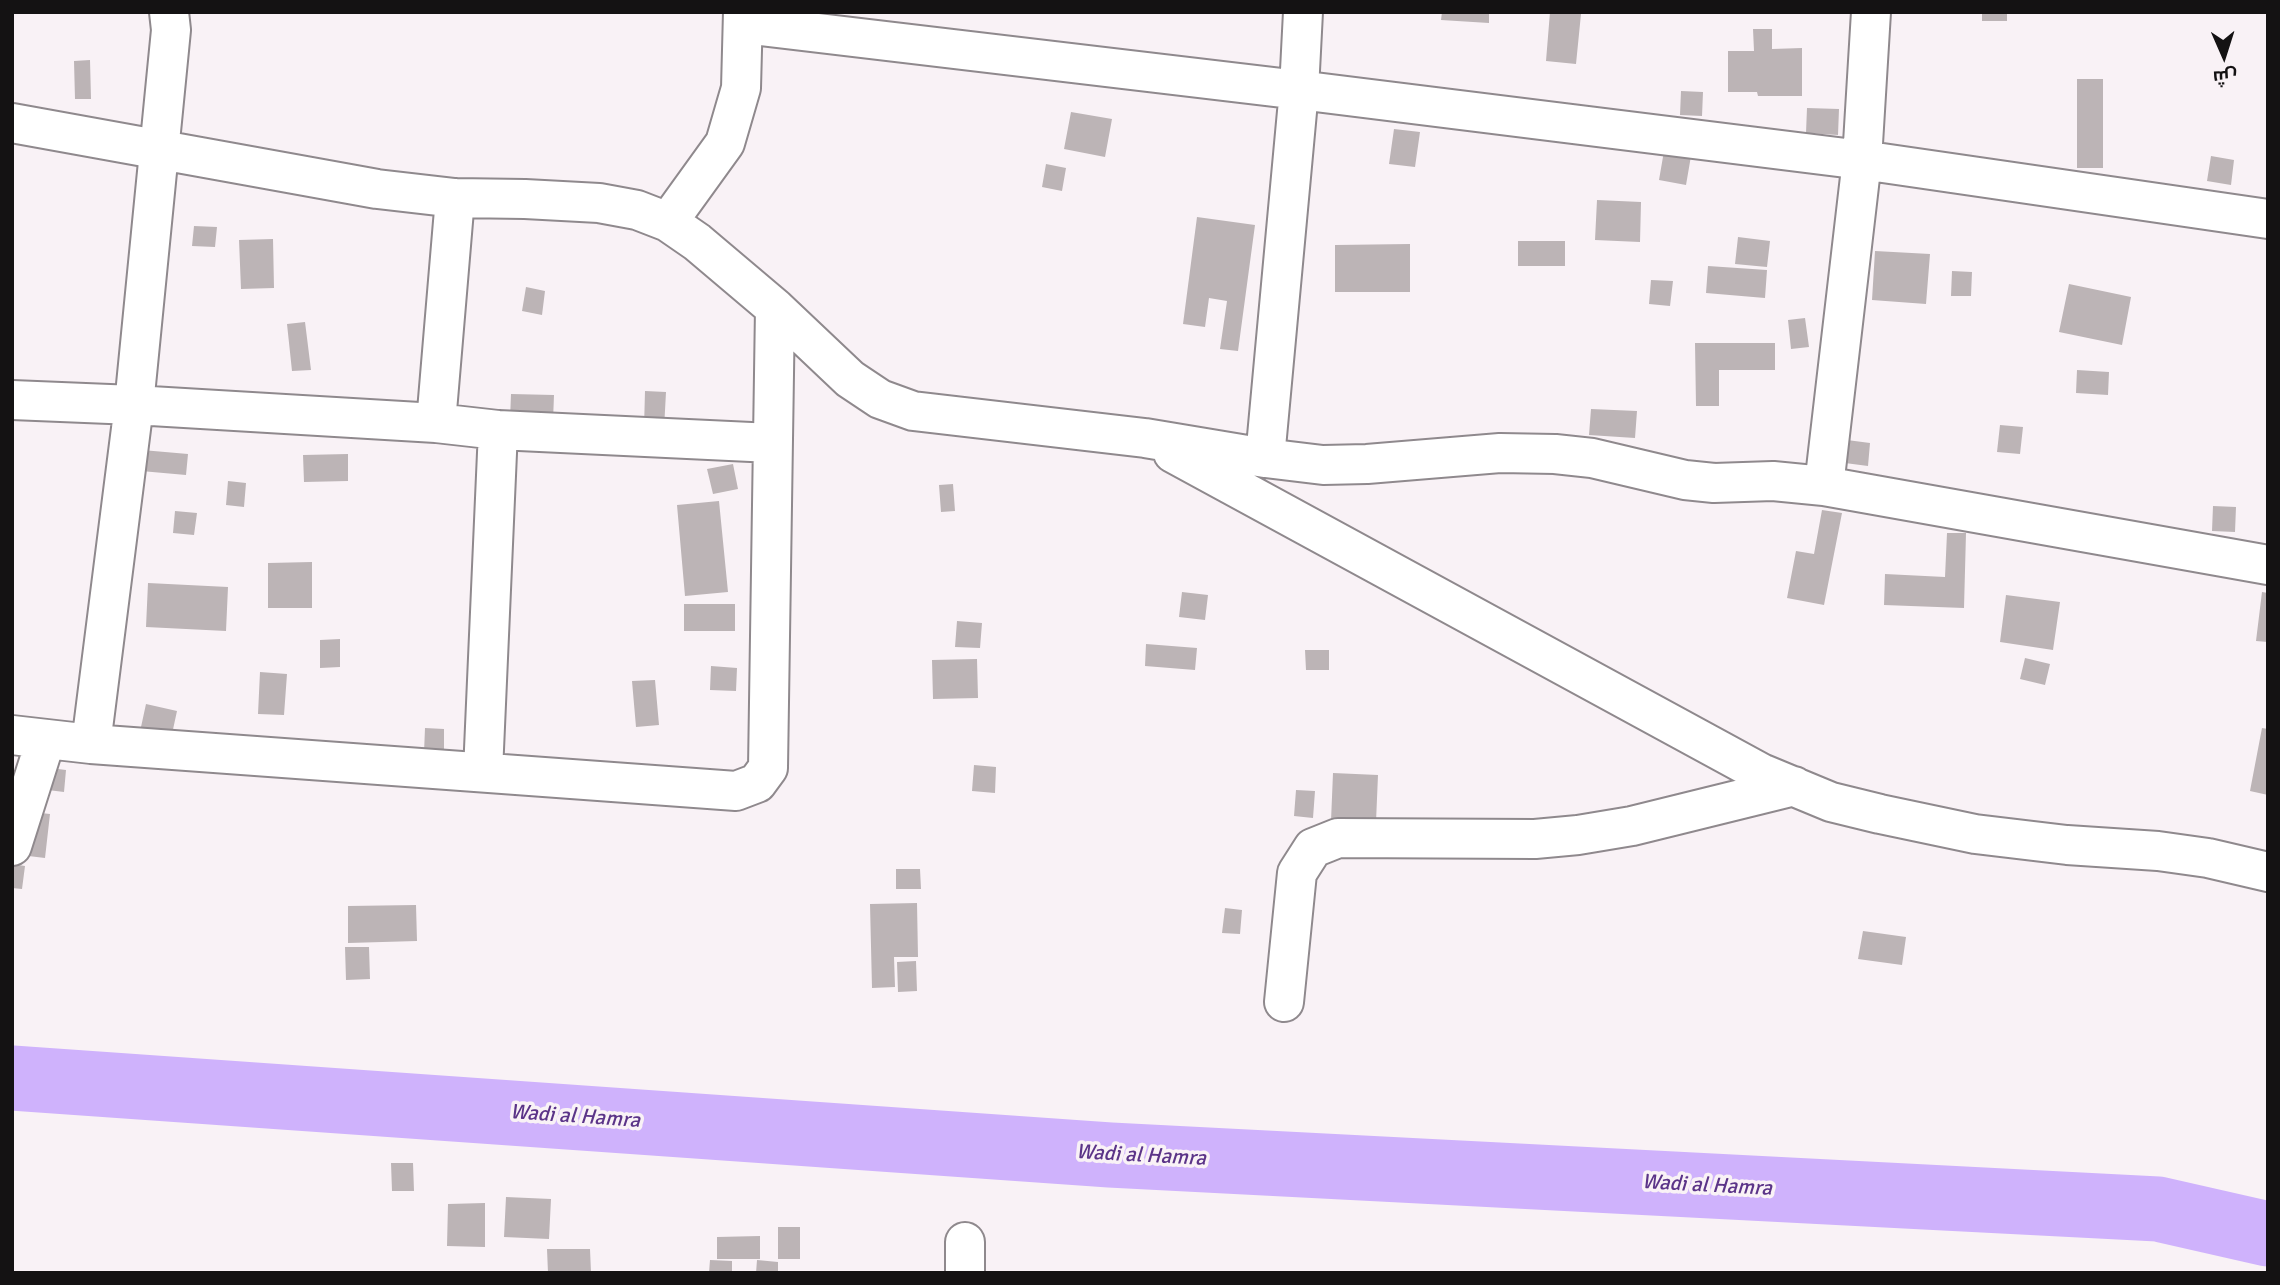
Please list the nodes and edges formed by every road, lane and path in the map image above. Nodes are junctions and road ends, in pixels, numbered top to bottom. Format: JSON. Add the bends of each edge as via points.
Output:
{"nodes":[{"id":1,"x":169,"y":12,"type":"edge"},
{"id":2,"x":1303,"y":12,"type":"edge"},
{"id":3,"x":1871,"y":12,"type":"edge"},
{"id":4,"x":743,"y":18,"type":"edge"},
{"id":5,"x":1299,"y":90,"type":"junction"},
{"id":6,"x":12,"y":123,"type":"edge"},
{"id":7,"x":158,"y":150,"type":"junction"},
{"id":8,"x":1862,"y":160,"type":"junction"},
{"id":9,"x":455,"y":198,"type":"junction"},
{"id":10,"x":2268,"y":219,"type":"edge"},
{"id":11,"x":668,"y":222,"type":"junction"},
{"id":12,"x":775,"y":308,"type":"junction"},
{"id":13,"x":12,"y":400,"type":"edge"},
{"id":14,"x":134,"y":405,"type":"junction"},
{"id":15,"x":436,"y":423,"type":"junction"},
{"id":16,"x":498,"y":430,"type":"junction"},
{"id":17,"x":1145,"y":438,"type":"junction"},
{"id":18,"x":772,"y":443,"type":"junction"},
{"id":19,"x":1265,"y":458,"type":"junction"},
{"id":20,"x":1824,"y":486,"type":"junction"},
{"id":21,"x":2268,"y":565,"type":"edge"},
{"id":22,"x":29,"y":737,"type":"edge"},
{"id":23,"x":90,"y":744,"type":"junction"},
{"id":24,"x":483,"y":772,"type":"junction"},
{"id":25,"x":1794,"y":786,"type":"junction"},
{"id":26,"x":12,"y":846,"type":"edge"},
{"id":27,"x":2268,"y":872,"type":"edge"},
{"id":28,"x":1284,"y":1002,"type":"dead end"}],
"edges":[{"from":1,"to":7,"type":"street"},
{"from":2,"to":5,"type":"street"},
{"from":3,"to":8,"type":"street"},
{"from":4,"to":5,"type":"street"},
{"from":4,"to":11,"type":"street","via":[[741,88],[725,143]]},
{"from":5,"to":8,"type":"street"},
{"from":5,"to":19,"type":"street"},
{"from":6,"to":7,"type":"street"},
{"from":7,"to":9,"type":"street","via":[[377,189]]},
{"from":7,"to":14,"type":"street"},
{"from":8,"to":10,"type":"street"},
{"from":8,"to":20,"type":"street"},
{"from":9,"to":11,"type":"street","via":[[599,203]]},
{"from":9,"to":15,"type":"street"},
{"from":11,"to":12,"type":"street"},
{"from":12,"to":17,"type":"street","via":[[850,380],[880,399],[913,411]]},
{"from":12,"to":18,"type":"street"},
{"from":13,"to":14,"type":"street"},
{"from":14,"to":15,"type":"street"},
{"from":14,"to":23,"type":"street"},
{"from":15,"to":16,"type":"street"},
{"from":16,"to":18,"type":"street"},
{"from":16,"to":24,"type":"street"},
{"from":17,"to":19,"type":"street"},
{"from":17,"to":25,"type":"street","via":[[1761,773]]},
{"from":18,"to":24,"type":"street","via":[[768,768],[757,783],[736,791]]},
{"from":19,"to":20,"type":"street","via":[[1323,465],[1500,453],[1555,454],[1685,480]]},
{"from":20,"to":21,"type":"street"},
{"from":22,"to":23,"type":"street"},
{"from":22,"to":26,"type":"street"},
{"from":23,"to":24,"type":"street"},
{"from":25,"to":27,"type":"street","via":[[1843,805],[1975,834],[2158,851]]},
{"from":25,"to":28,"type":"street","via":[[1578,835],[1338,838],[1313,848],[1297,873]]}]}
